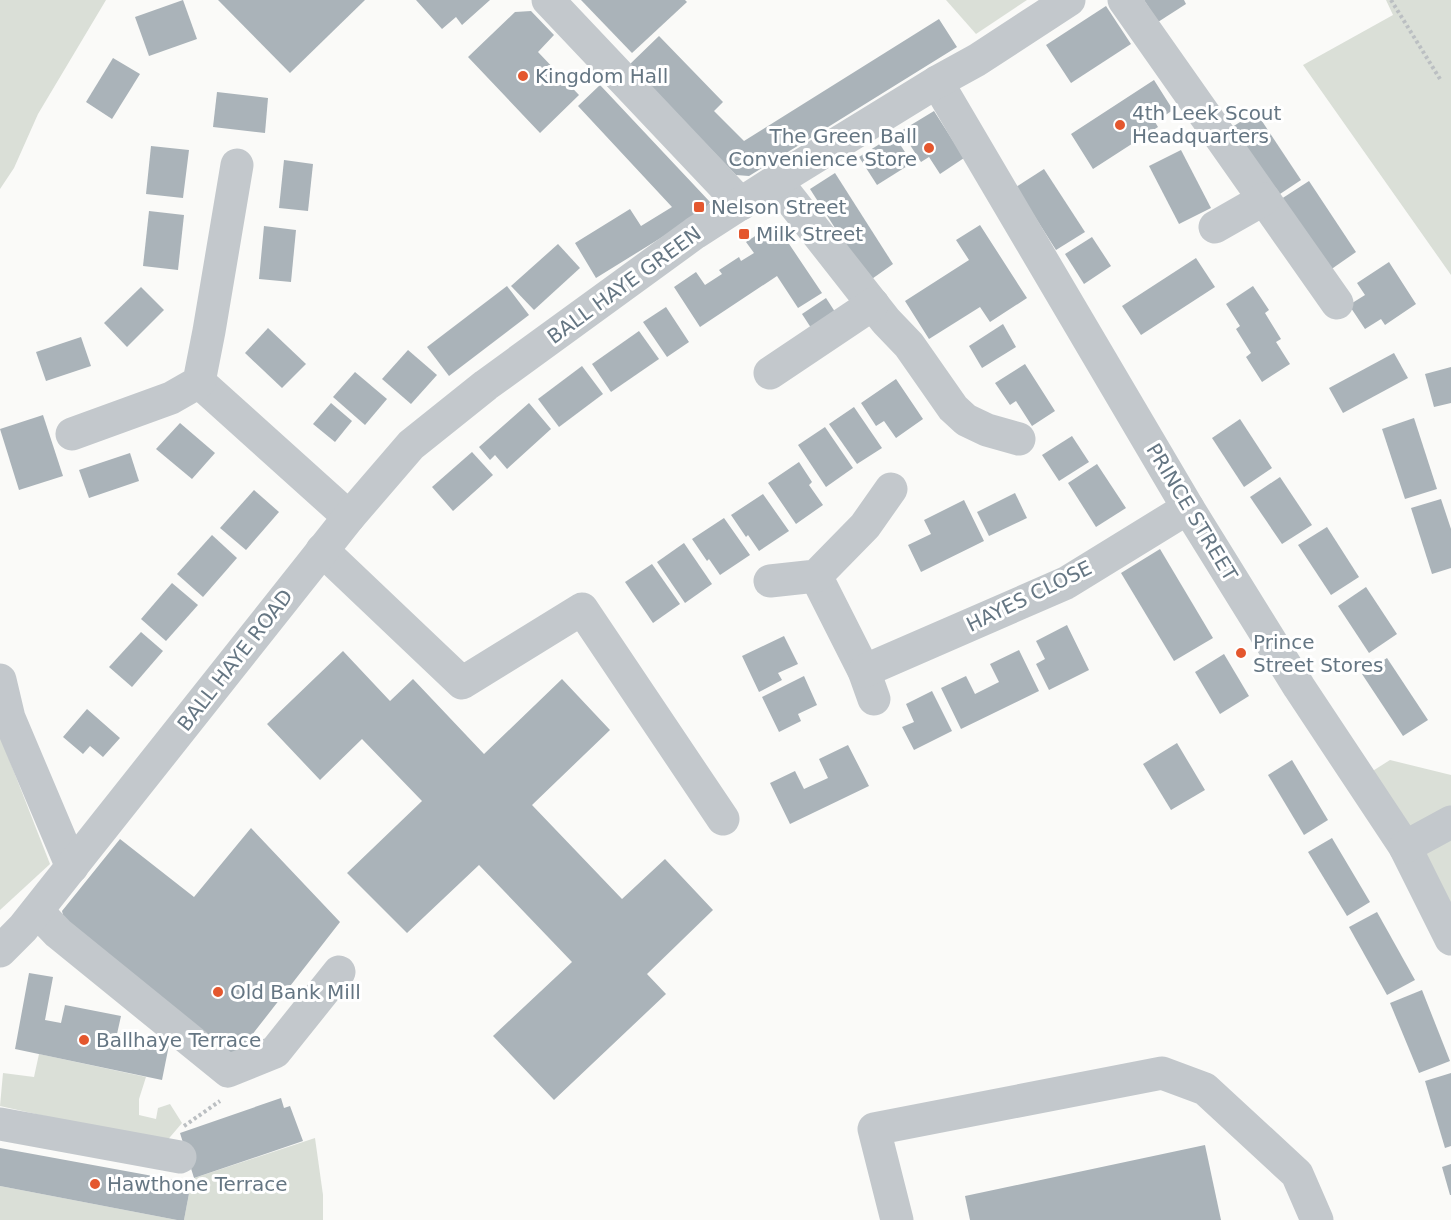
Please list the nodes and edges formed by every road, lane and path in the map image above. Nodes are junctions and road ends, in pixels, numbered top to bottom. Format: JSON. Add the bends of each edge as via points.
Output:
{"nodes":[{"id":1,"x":548,"y":0,"type":"edge"},
{"id":2,"x":1069,"y":0,"type":"edge"},
{"id":3,"x":1124,"y":0,"type":"edge"},
{"id":4,"x":1391,"y":0,"type":"edge"},
{"id":5,"x":1440,"y":79,"type":"dead end"},
{"id":6,"x":937,"y":82,"type":"junction"},
{"id":7,"x":237,"y":165,"type":"dead end"},
{"id":8,"x":776,"y":181,"type":"junction"},
{"id":9,"x":1264,"y":200,"type":"junction"},
{"id":10,"x":741,"y":204,"type":"junction"},
{"id":11,"x":1215,"y":227,"type":"dead end"},
{"id":12,"x":1337,"y":303,"type":"dead end"},
{"id":13,"x":880,"y":313,"type":"junction"},
{"id":14,"x":770,"y":373,"type":"dead end"},
{"id":15,"x":199,"y":382,"type":"junction"},
{"id":16,"x":486,"y":385,"type":"joint"},
{"id":17,"x":72,"y":434,"type":"dead end"},
{"id":18,"x":1018,"y":439,"type":"dead end"},
{"id":19,"x":891,"y":489,"type":"dead end"},
{"id":20,"x":1188,"y":508,"type":"junction"},
{"id":21,"x":349,"y":517,"type":"junction"},
{"id":22,"x":322,"y":550,"type":"junction"},
{"id":23,"x":816,"y":576,"type":"junction"},
{"id":24,"x":770,"y":581,"type":"dead end"},
{"id":25,"x":1,"y":687,"type":"edge"},
{"id":26,"x":723,"y":819,"type":"dead end"},
{"id":27,"x":1451,"y":822,"type":"edge"},
{"id":28,"x":1405,"y":847,"type":"junction"},
{"id":29,"x":72,"y":867,"type":"junction"},
{"id":30,"x":37,"y":910,"type":"junction"},
{"id":31,"x":1451,"y":939,"type":"edge"},
{"id":32,"x":0,"y":951,"type":"edge"},
{"id":33,"x":339,"y":972,"type":"dead end"},
{"id":34,"x":228,"y":1096,"type":"dead end"},
{"id":35,"x":0,"y":1124,"type":"edge"},
{"id":36,"x":170,"y":1155,"type":"joint"},
{"id":37,"x":897,"y":1220,"type":"edge"},
{"id":38,"x":1317,"y":1220,"type":"edge"}],
"edges":[{"from":1,"to":10,"type":"street"},
{"from":2,"to":6,"type":"street","name":"BALL HAYE GREEN"},
{"from":3,"to":9,"type":"street"},
{"from":4,"to":5,"type":"path"},
{"from":6,"to":8,"type":"street","name":"BALL HAYE GREEN"},
{"from":6,"to":20,"type":"street","name":"PRINCE STREET"},
{"from":7,"to":15,"type":"street"},
{"from":8,"to":10,"type":"street","name":"BALL HAYE GREEN"},
{"from":8,"to":13,"type":"street"},
{"from":9,"to":11,"type":"street"},
{"from":9,"to":12,"type":"street"},
{"from":10,"to":16,"type":"street","name":"BALL HAYE GREEN"},
{"from":13,"to":14,"type":"street"},
{"from":13,"to":18,"type":"street","via":[[966,420]]},
{"from":15,"to":17,"type":"street","via":[[171,398]]},
{"from":15,"to":21,"type":"street"},
{"from":16,"to":21,"type":"street","name":"BALL HAYE ROAD","via":[[411,445]]},
{"from":19,"to":23,"type":"street","via":[[865,526]]},
{"from":20,"to":23,"type":"street","name":"HAYES CLOSE","via":[[1066,583],[869,685]]},
{"from":20,"to":28,"type":"street","name":"PRINCE STREET","via":[[1299,687]]},
{"from":21,"to":22,"type":"street","name":"BALL HAYE ROAD"},
{"from":22,"to":26,"type":"street","via":[[462,683],[582,609]]},
{"from":22,"to":29,"type":"street","name":"BALL HAYE ROAD"},
{"from":23,"to":24,"type":"street"},
{"from":25,"to":29,"type":"street","via":[[9,718]]},
{"from":27,"to":28,"type":"street"},
{"from":28,"to":31,"type":"street","name":"PRINCE STREET"},
{"from":29,"to":30,"type":"street","name":"BALL HAYE ROAD"},
{"from":30,"to":32,"type":"street","name":"BALL HAYE ROAD"},
{"from":30,"to":33,"type":"street","via":[[58,933],[228,1071],[275,1052]]},
{"from":34,"to":36,"type":"path","via":[[180,1129]]},
{"from":35,"to":36,"type":"street"},
{"from":37,"to":38,"type":"street","via":[[874,1129],[1162,1073],[1205,1089],[1297,1174]]}]}
